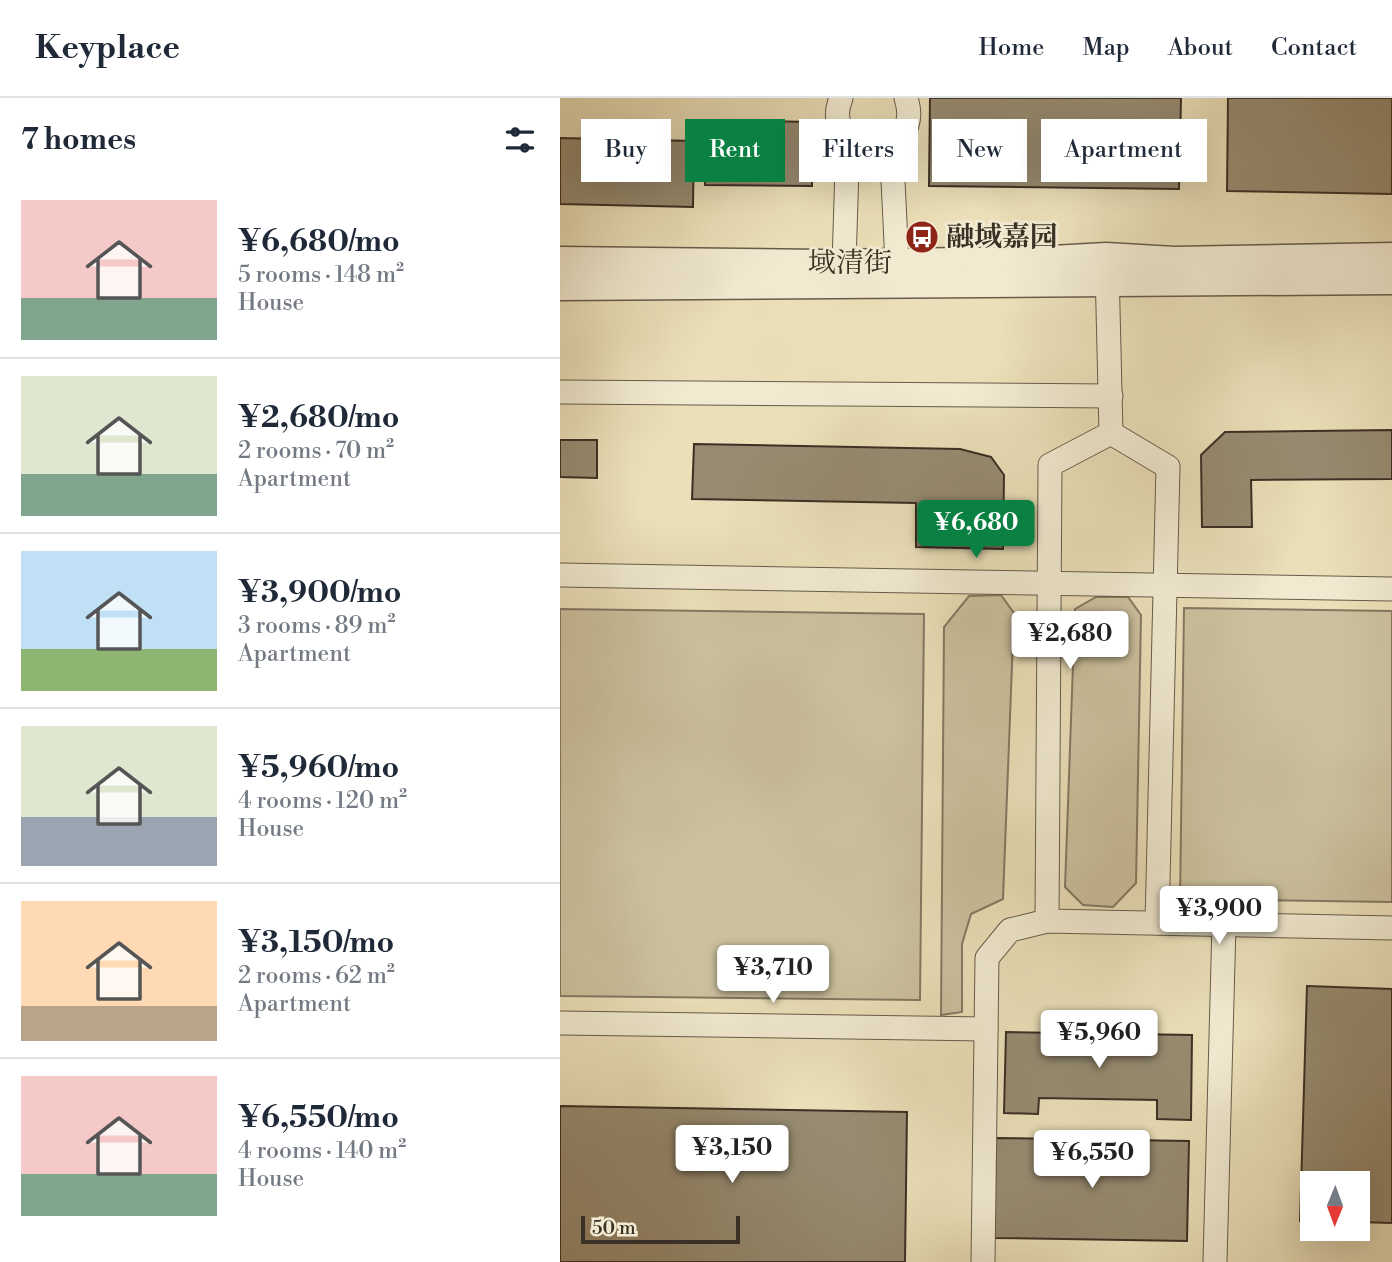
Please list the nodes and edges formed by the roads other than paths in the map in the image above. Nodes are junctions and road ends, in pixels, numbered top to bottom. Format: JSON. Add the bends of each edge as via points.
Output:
{"nodes":[{"id":1,"x":841,"y":98,"type":"edge"},
{"id":2,"x":906,"y":98,"type":"edge"},
{"id":3,"x":839,"y":119,"type":"edge"},
{"id":4,"x":907,"y":119,"type":"edge"},
{"id":5,"x":847,"y":182,"type":"edge"},
{"id":6,"x":893,"y":182,"type":"edge"},
{"id":7,"x":1392,"y":257,"type":"edge"},
{"id":8,"x":560,"y":261,"type":"edge"},
{"id":9,"x":897,"y":263,"type":"junction"},
{"id":10,"x":845,"y":264,"type":"junction"},
{"id":11,"x":1107,"y":270,"type":"junction"},
{"id":12,"x":1392,"y":280,"type":"edge"},
{"id":13,"x":560,"y":286,"type":"edge"},
{"id":14,"x":560,"y":392,"type":"edge"},
{"id":15,"x":1111,"y":396,"type":"junction"},
{"id":16,"x":1111,"y":433,"type":"junction"},
{"id":17,"x":560,"y":575,"type":"edge"},
{"id":18,"x":1049,"y":583,"type":"junction"},
{"id":19,"x":1165,"y":585,"type":"junction"},
{"id":20,"x":1392,"y":589,"type":"edge"},
{"id":21,"x":1047,"y":920,"type":"junction"},
{"id":22,"x":1157,"y":923,"type":"junction"},
{"id":23,"x":1224,"y":924,"type":"junction"},
{"id":24,"x":1392,"y":928,"type":"edge"},
{"id":25,"x":560,"y":1023,"type":"edge"},
{"id":26,"x":986,"y":1030,"type":"junction"},
{"id":27,"x":983,"y":1262,"type":"edge"},
{"id":28,"x":1215,"y":1262,"type":"edge"}],
"edges":[{"from":1,"to":3,"type":"street"},
{"from":2,"to":4,"type":"street"},
{"from":5,"to":10,"type":"street"},
{"from":6,"to":9,"type":"street"},
{"from":7,"to":11,"type":"street","name":"域清街","via":[[1174,261]]},
{"from":8,"to":10,"type":"street","name":"域清街"},
{"from":9,"to":10,"type":"street","name":"域清街"},
{"from":9,"to":11,"type":"street","name":"域清街","via":[[1035,261]]},
{"from":11,"to":12,"type":"street","name":"域清街"},
{"from":11,"to":13,"type":"street","name":"域清街"},
{"from":11,"to":15,"type":"street"},
{"from":14,"to":15,"type":"street"},
{"from":15,"to":16,"type":"street"},
{"from":16,"to":18,"type":"street","via":[[1050,465]]},
{"from":16,"to":19,"type":"street","via":[[1168,467]]},
{"from":17,"to":18,"type":"street"},
{"from":18,"to":19,"type":"street"},
{"from":18,"to":21,"type":"street"},
{"from":19,"to":20,"type":"street"},
{"from":19,"to":22,"type":"street"},
{"from":21,"to":22,"type":"street"},
{"from":21,"to":26,"type":"street","via":[[1010,930],[987,958]]},
{"from":22,"to":23,"type":"street"},
{"from":23,"to":24,"type":"street"},
{"from":23,"to":28,"type":"street"},
{"from":25,"to":26,"type":"street"},
{"from":26,"to":27,"type":"street"}]}
